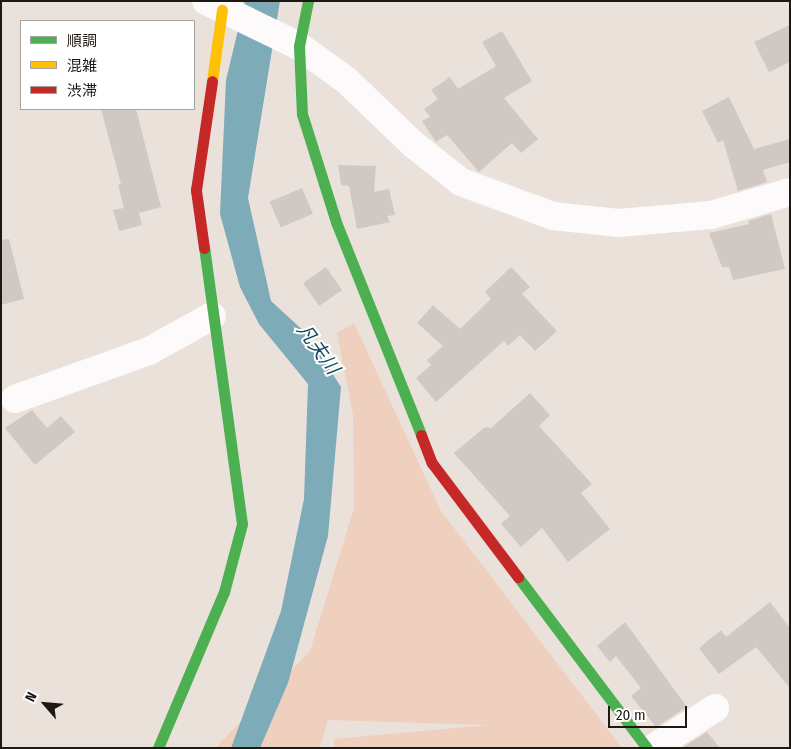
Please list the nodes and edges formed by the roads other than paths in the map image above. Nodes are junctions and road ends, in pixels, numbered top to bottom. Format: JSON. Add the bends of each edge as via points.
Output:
{"nodes":[{"id":1,"x":308,"y":1,"type":"edge"},
{"id":2,"x":214,"y":6,"type":"edge"},
{"id":3,"x":299,"y":46,"type":"junction"},
{"id":4,"x":790,"y":192,"type":"edge"},
{"id":5,"x":212,"y":316,"type":"junction"},
{"id":6,"x":15,"y":399,"type":"dead end"},
{"id":7,"x":716,"y":708,"type":"dead end"},
{"id":8,"x":158,"y":748,"type":"edge"},
{"id":9,"x":647,"y":748,"type":"edge"},
{"id":10,"x":653,"y":748,"type":"edge"}],
"edges":[{"from":1,"to":3,"type":"street"},
{"from":2,"to":3,"type":"street"},
{"from":2,"to":5,"type":"street","via":[[196,190]]},
{"from":3,"to":4,"type":"street","via":[[346,80],[413,144],[461,182],[552,216],[619,223],[711,215]]},
{"from":3,"to":9,"type":"street","via":[[302,114],[336,222],[432,463]]},
{"from":5,"to":6,"type":"street","via":[[149,351]]},
{"from":5,"to":8,"type":"street","via":[[242,524],[224,592]]},
{"from":7,"to":10,"type":"street"}]}
